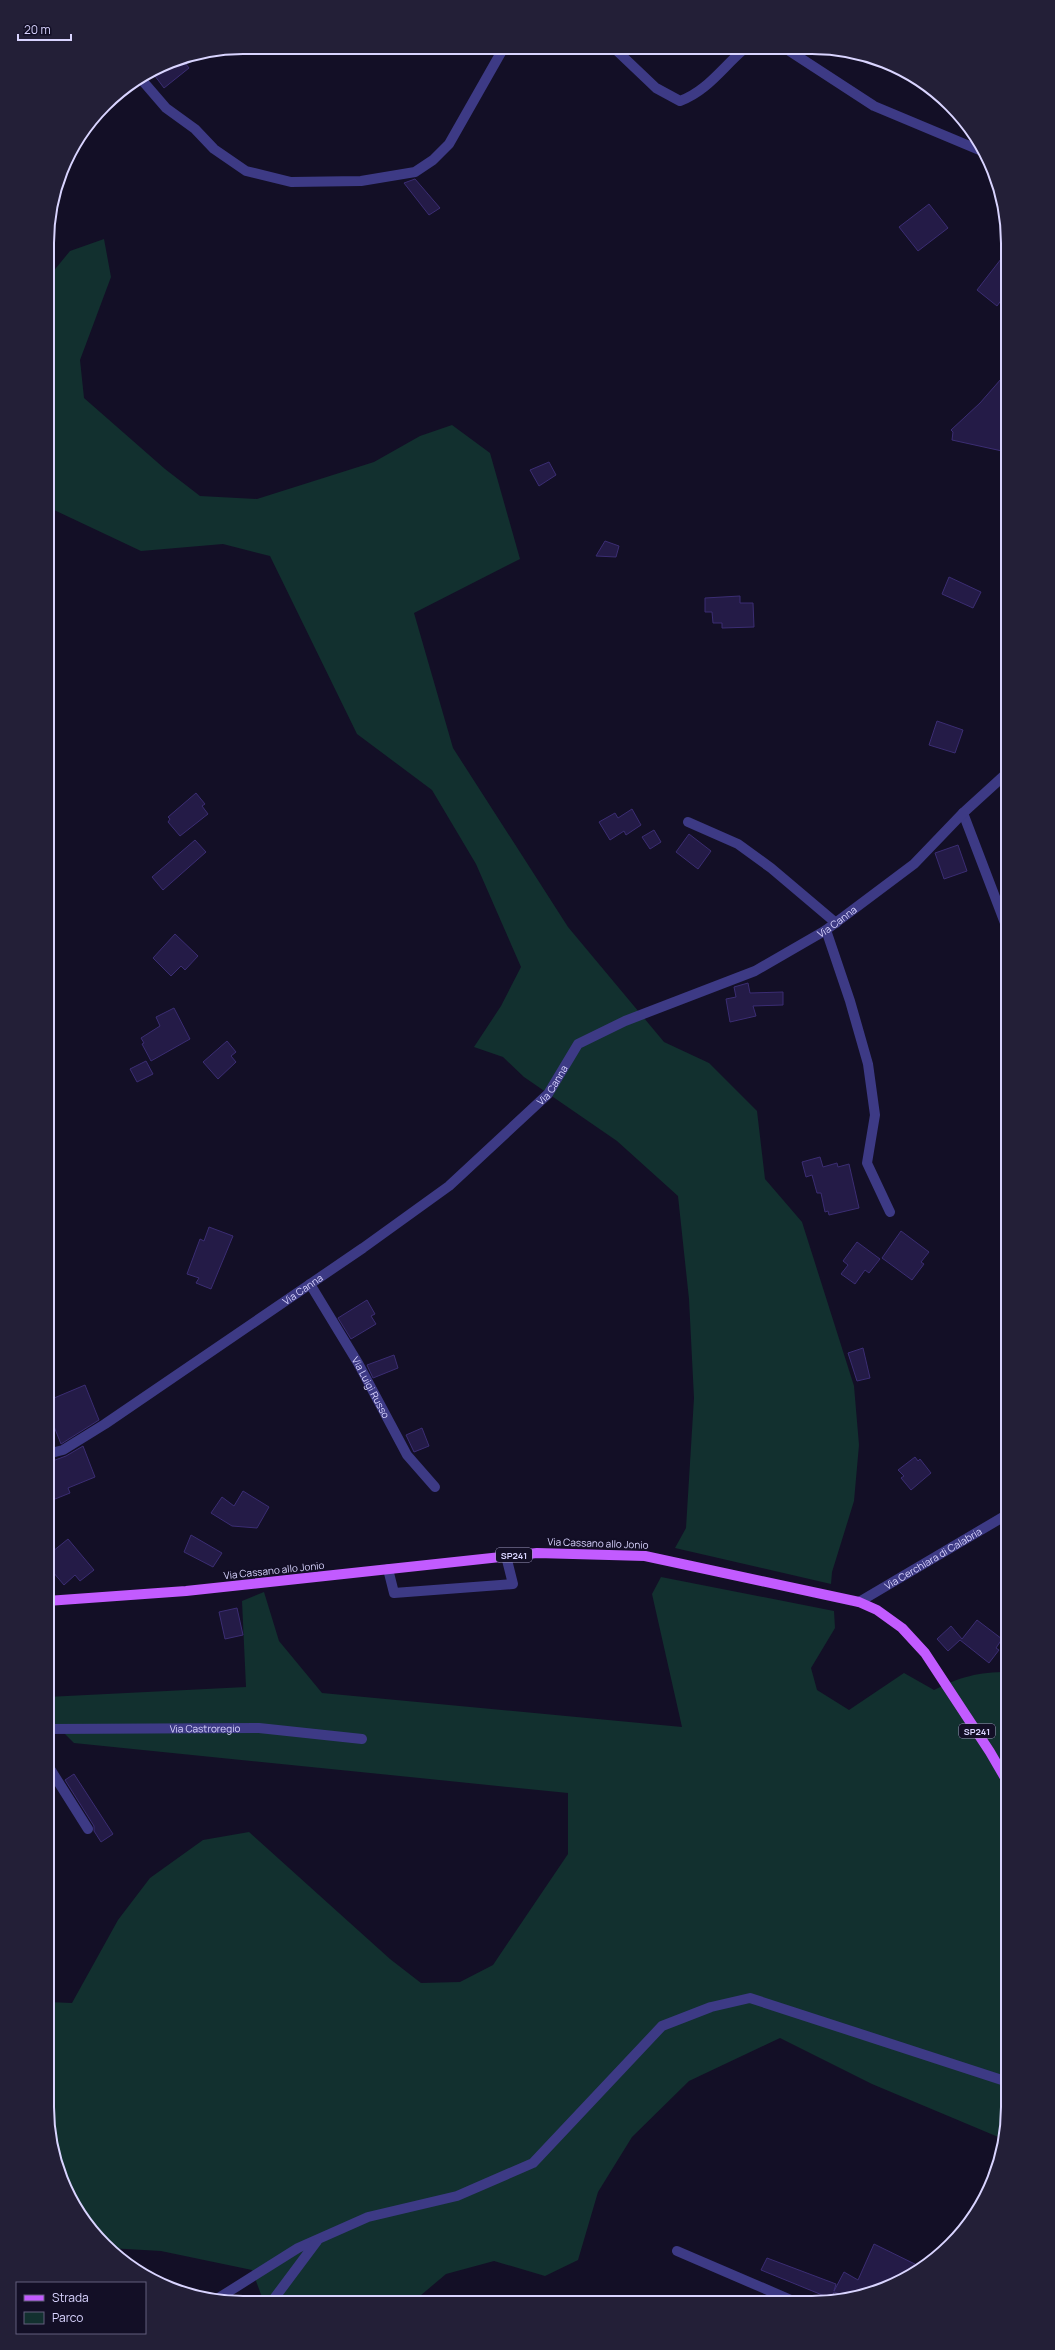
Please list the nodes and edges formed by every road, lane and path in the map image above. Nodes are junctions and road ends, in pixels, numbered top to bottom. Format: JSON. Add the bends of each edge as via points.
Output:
{"nodes":[{"id":1,"x":500,"y":54,"type":"edge"},
{"id":2,"x":620,"y":54,"type":"edge"},
{"id":3,"x":739,"y":54,"type":"edge"},
{"id":4,"x":794,"y":54,"type":"edge"},
{"id":5,"x":144,"y":82,"type":"edge"},
{"id":6,"x":976,"y":149,"type":"edge"},
{"id":7,"x":1001,"y":778,"type":"edge"},
{"id":8,"x":963,"y":813,"type":"junction"},
{"id":9,"x":688,"y":822,"type":"dead end"},
{"id":10,"x":1001,"y":913,"type":"edge"},
{"id":11,"x":836,"y":923,"type":"junction"},
{"id":12,"x":826,"y":930,"type":"junction"},
{"id":13,"x":890,"y":1212,"type":"dead end"},
{"id":14,"x":310,"y":1284,"type":"junction"},
{"id":15,"x":54,"y":1452,"type":"edge"},
{"id":16,"x":436,"y":1487,"type":"dead end"},
{"id":17,"x":1001,"y":1518,"type":"edge"},
{"id":18,"x":506,"y":1556,"type":"junction"},
{"id":19,"x":388,"y":1569,"type":"junction"},
{"id":20,"x":54,"y":1600,"type":"edge"},
{"id":21,"x":859,"y":1602,"type":"junction"},
{"id":22,"x":54,"y":1729,"type":"edge"},
{"id":23,"x":362,"y":1739,"type":"dead end"},
{"id":24,"x":1001,"y":1772,"type":"edge"},
{"id":25,"x":54,"y":1775,"type":"edge"},
{"id":26,"x":88,"y":1829,"type":"dead end"},
{"id":27,"x":1001,"y":2080,"type":"edge"},
{"id":28,"x":318,"y":2239,"type":"junction"},
{"id":29,"x":677,"y":2251,"type":"dead end"},
{"id":30,"x":224,"y":2295,"type":"edge"},
{"id":31,"x":276,"y":2296,"type":"edge"},
{"id":32,"x":782,"y":2296,"type":"edge"}],
"edges":[{"from":1,"to":5,"type":"street","via":[[449,144],[433,160],[416,172],[361,181],[291,182],[246,171],[214,149],[195,129],[166,108]]},
{"from":2,"to":3,"type":"street","via":[[656,88],[680,101],[692,97],[710,84]]},
{"from":4,"to":6,"type":"street","via":[[874,106]]},
{"from":7,"to":8,"type":"street","name":"Via Canna"},
{"from":8,"to":10,"type":"street"},
{"from":8,"to":11,"type":"street","name":"Via Canna","via":[[914,864]]},
{"from":9,"to":11,"type":"street","via":[[738,844],[771,868]]},
{"from":11,"to":12,"type":"street","name":"Via Canna"},
{"from":12,"to":13,"type":"street","via":[[868,1064],[875,1115],[867,1163]]},
{"from":12,"to":14,"type":"street","name":"Via Canna","via":[[755,972],[626,1021],[578,1044],[548,1094],[449,1186]]},
{"from":14,"to":15,"type":"street","name":"Via Canna","via":[[105,1424],[63,1450]]},
{"from":14,"to":16,"type":"street","name":"Via Luigi Russo","via":[[358,1364],[407,1455]]},
{"from":17,"to":21,"type":"street","name":"Via Cerchiara di Calabria"},
{"from":18,"to":19,"type":"main road","name":"Via Cassano allo Jonio","number":"SP241"},
{"from":18,"to":19,"type":"street","via":[[513,1584],[394,1593]]},
{"from":18,"to":21,"type":"main road","name":"Via Cassano allo Jonio","number":"SP241","via":[[537,1553],[645,1556]]},
{"from":19,"to":20,"type":"main road","name":"Via Cassano allo Jonio","number":"SP241","via":[[186,1591]]},
{"from":21,"to":24,"type":"main road","name":"Via Cassano allo Jonio","number":"SP241","via":[[877,1610],[902,1628],[926,1653]]},
{"from":22,"to":23,"type":"street","name":"Via Castroregio","via":[[259,1728]]},
{"from":25,"to":26,"type":"street"},
{"from":27,"to":28,"type":"street","via":[[750,1998],[711,2007],[662,2026],[533,2163],[457,2196],[368,2217]]},
{"from":28,"to":30,"type":"street","via":[[298,2248]]},
{"from":28,"to":31,"type":"street"},
{"from":29,"to":32,"type":"street"}]}
